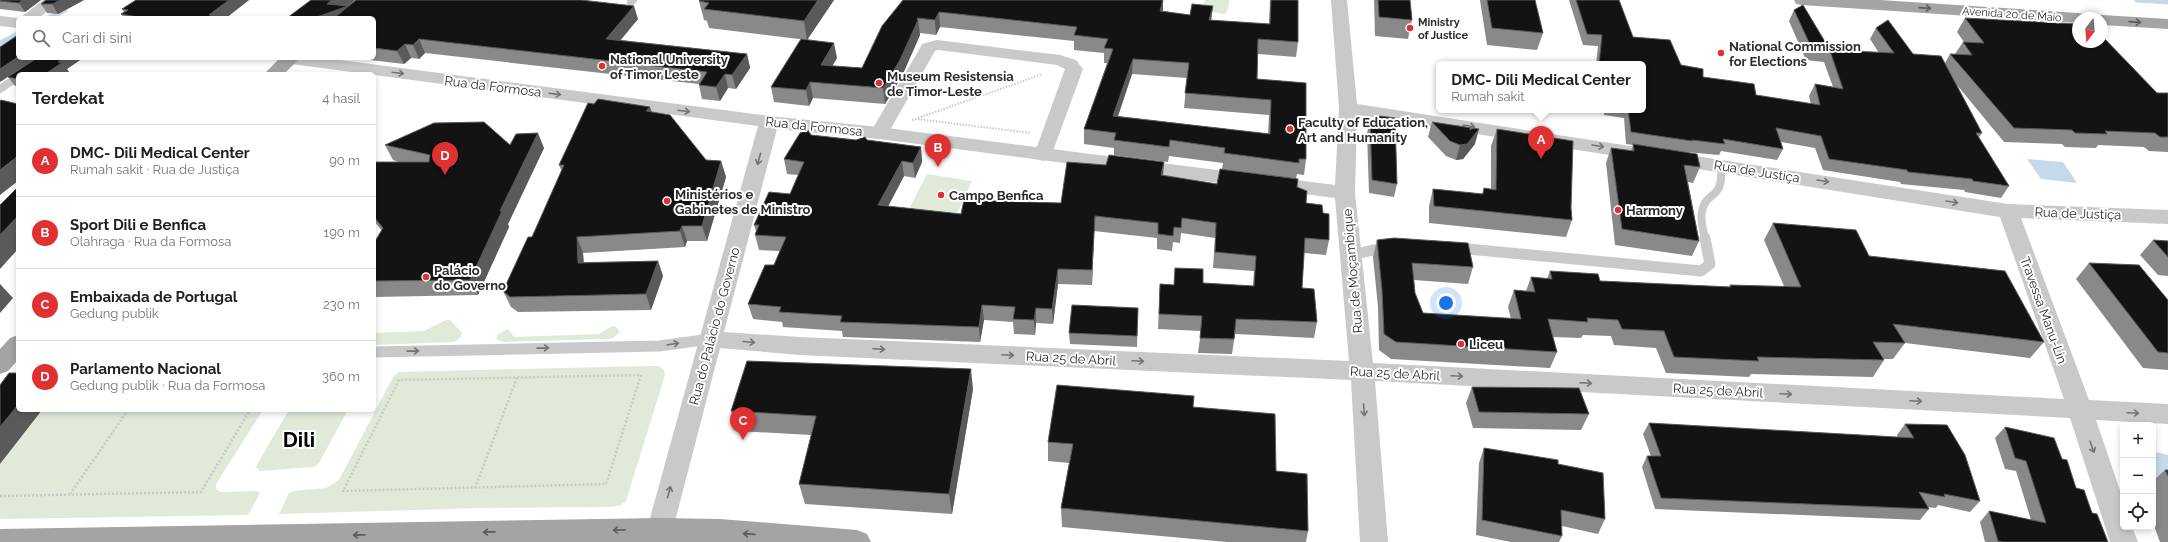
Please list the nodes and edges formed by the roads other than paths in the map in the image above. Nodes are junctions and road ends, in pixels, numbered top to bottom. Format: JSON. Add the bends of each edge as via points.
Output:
{"nodes":[{"id":1,"x":53,"y":0,"type":"edge"},
{"id":2,"x":1339,"y":0,"type":"edge"},
{"id":3,"x":1802,"y":0,"type":"edge"},
{"id":4,"x":31,"y":16,"type":"edge"},
{"id":5,"x":2072,"y":18,"type":"edge"},
{"id":6,"x":2108,"y":20,"type":"edge"},
{"id":7,"x":0,"y":21,"type":"edge"},
{"id":8,"x":16,"y":23,"type":"edge"},
{"id":9,"x":2168,"y":24,"type":"edge"},
{"id":10,"x":286,"y":60,"type":"edge"},
{"id":11,"x":303,"y":60,"type":"edge"},
{"id":12,"x":275,"y":72,"type":"edge"},
{"id":13,"x":16,"y":78,"type":"edge"},
{"id":14,"x":0,"y":89,"type":"edge"},
{"id":15,"x":1348,"y":108,"type":"junction"},
{"id":16,"x":769,"y":122,"type":"junction"},
{"id":17,"x":882,"y":127,"type":"junction"},
{"id":18,"x":1043,"y":155,"type":"junction"},
{"id":19,"x":1721,"y":165,"type":"junction"},
{"id":20,"x":1345,"y":193,"type":"junction"},
{"id":21,"x":2008,"y":211,"type":"junction"},
{"id":22,"x":2168,"y":217,"type":"edge"},
{"id":23,"x":1395,"y":247,"type":"edge"},
{"id":24,"x":1450,"y":247,"type":"edge"},
{"id":25,"x":1351,"y":255,"type":"junction"},
{"id":26,"x":710,"y":338,"type":"junction"},
{"id":27,"x":376,"y":352,"type":"edge"},
{"id":28,"x":1362,"y":371,"type":"junction"},
{"id":29,"x":2080,"y":410,"type":"junction"},
{"id":30,"x":2168,"y":414,"type":"edge"},
{"id":31,"x":660,"y":529,"type":"junction"},
{"id":32,"x":0,"y":541,"type":"edge"},
{"id":33,"x":857,"y":542,"type":"edge"},
{"id":34,"x":1374,"y":542,"type":"edge"},
{"id":35,"x":2124,"y":542,"type":"edge"}],
"edges":[{"from":1,"to":4,"type":"street"},
{"from":2,"to":15,"type":"street","name":"Rua de Moçambique"},
{"from":3,"to":5,"type":"main road","name":"Avenida 20 de Maio","one_way":true},
{"from":6,"to":9,"type":"main road","one_way":true},
{"from":7,"to":8,"type":"street"},
{"from":10,"to":12,"type":"main road"},
{"from":11,"to":16,"type":"street","name":"Rua da Formosa","one_way":true},
{"from":13,"to":14,"type":"lane"},
{"from":15,"to":19,"type":"street","name":"Rua de Justiça","one_way":true},
{"from":15,"to":20,"type":"street","name":"Rua de Moçambique"},
{"from":16,"to":17,"type":"street","name":"Rua da Formosa"},
{"from":16,"to":26,"type":"street","name":"Rua do Palácio do Governo","one_way":true},
{"from":17,"to":18,"type":"street","name":"Rua da Formosa"},
{"from":17,"to":18,"type":"street","via":[[928,48],[937,45],[1060,60],[1070,64],[1074,69]]},
{"from":18,"to":20,"type":"street","name":"Rua da Formosa"},
{"from":19,"to":21,"type":"street","name":"Rua de Justiça","one_way":true},
{"from":19,"to":24,"type":"lane","via":[[1723,184],[1701,211],[1710,264],[1701,271]]},
{"from":20,"to":25,"type":"street","name":"Rua de Moçambique"},
{"from":21,"to":22,"type":"street","name":"Rua de Justiça"},
{"from":21,"to":29,"type":"street","name":"Travessa Manu-Lin"},
{"from":23,"to":25,"type":"lane"},
{"from":25,"to":28,"type":"street","name":"Rua de Moçambique"},
{"from":27,"to":26,"type":"lane","one_way":true,"via":[[659,346]]},
{"from":26,"to":28,"type":"street","name":"Rua 25 de Abril","one_way":true,"via":[[808,346]]},
{"from":31,"to":26,"type":"street","name":"Rua do Palácio do Governo","one_way":true},
{"from":28,"to":29,"type":"street","name":"Rua 25 de Abril","one_way":true},
{"from":28,"to":34,"type":"street","name":"Rua de Moçambique","one_way":true},
{"from":29,"to":30,"type":"street","name":"Rua 25 de Abril","one_way":true},
{"from":29,"to":35,"type":"street","name":"Travessa Manu-Lin","one_way":true},
{"from":31,"to":32,"type":"main road","one_way":true},
{"from":33,"to":31,"type":"main road","one_way":true}]}
